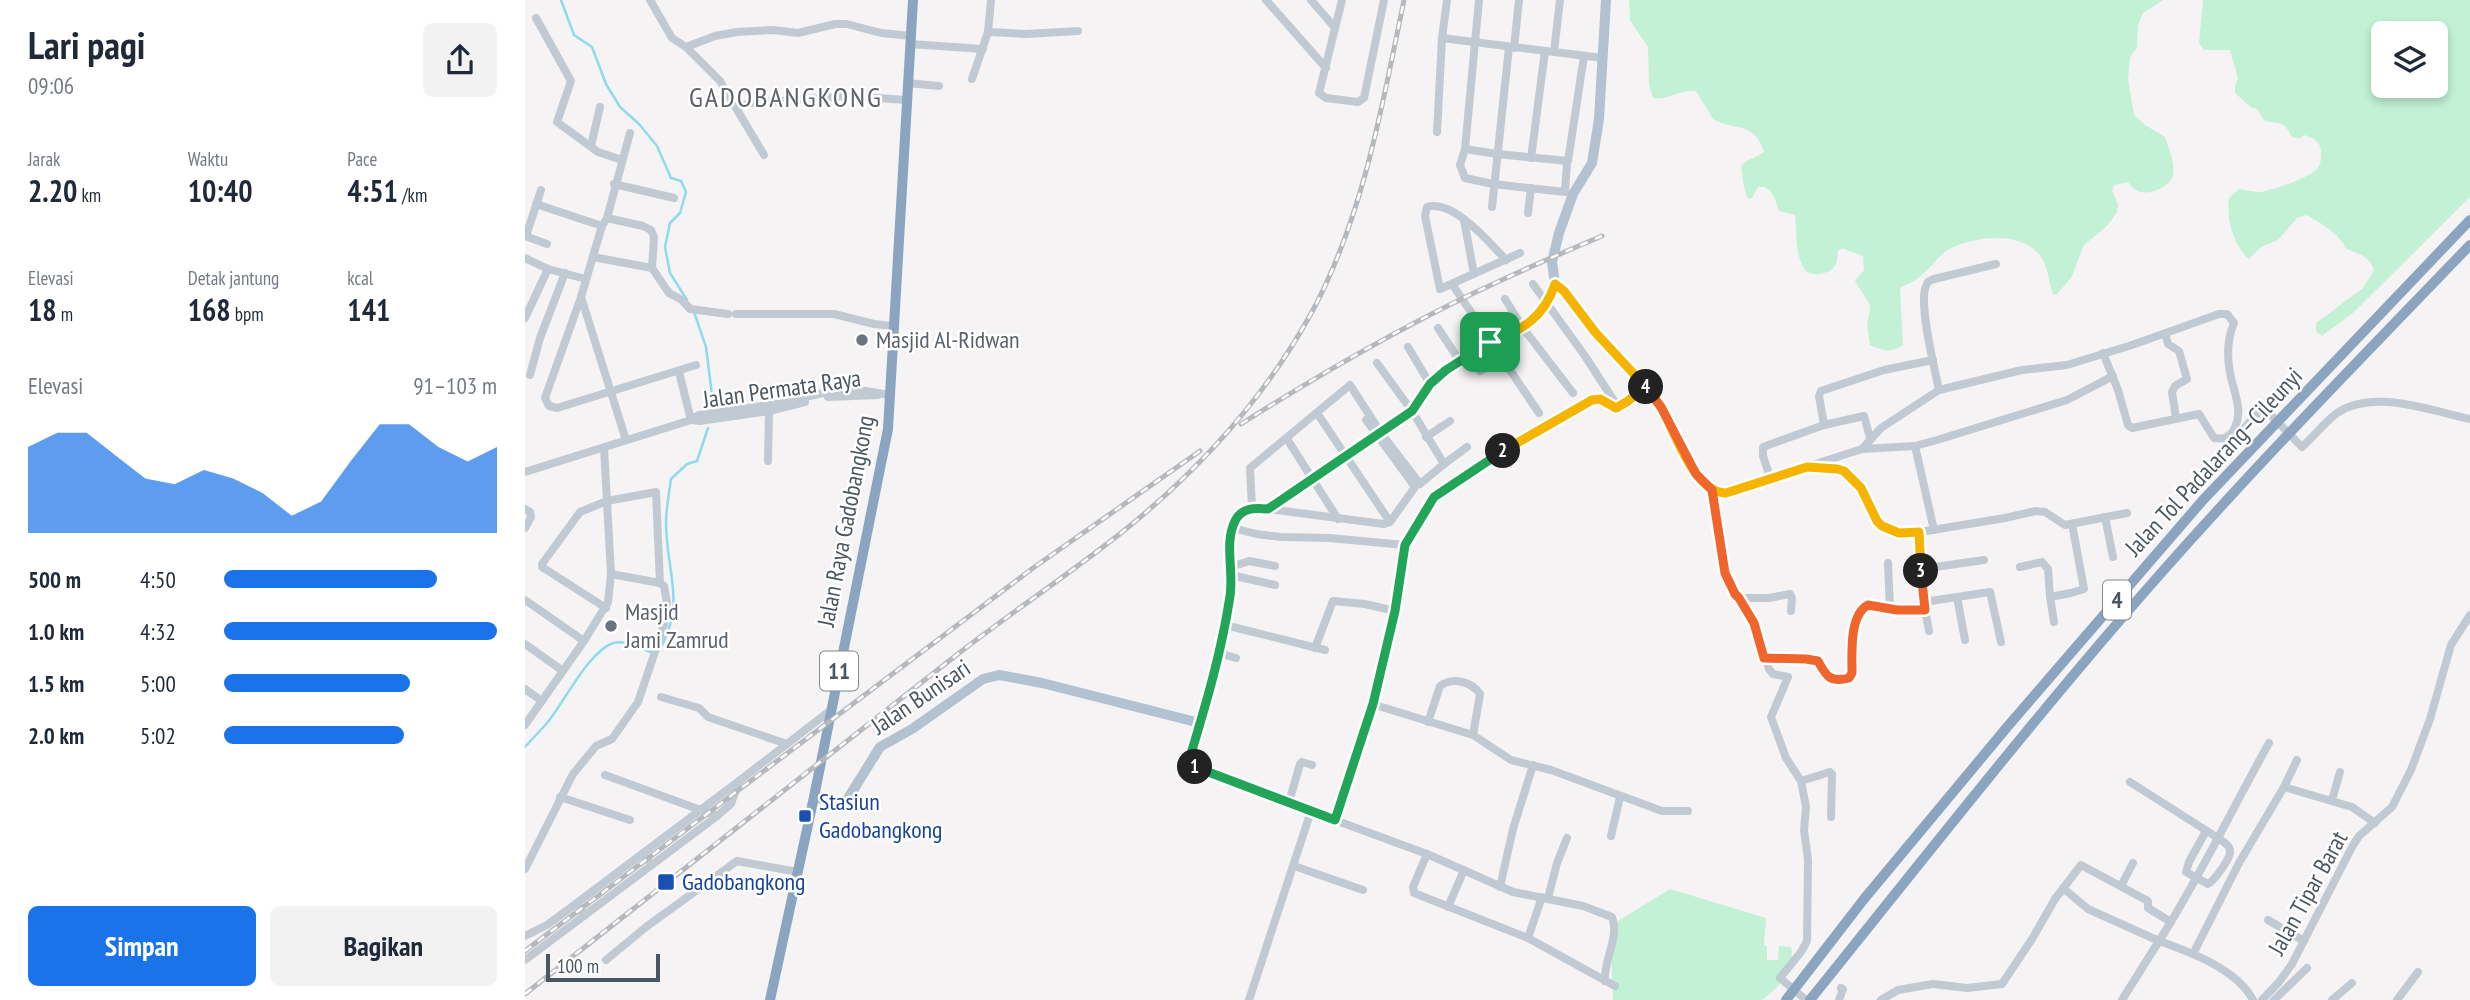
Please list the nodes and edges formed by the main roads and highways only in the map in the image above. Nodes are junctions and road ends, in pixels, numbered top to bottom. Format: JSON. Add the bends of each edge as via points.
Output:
{"nodes":[{"id":1,"x":913,"y":0,"type":"edge"},
{"id":2,"x":1607,"y":0,"type":"edge"},
{"id":3,"x":2470,"y":220,"type":"edge"},
{"id":4,"x":2470,"y":245,"type":"edge"},
{"id":5,"x":815,"y":794,"type":"junction"},
{"id":6,"x":770,"y":1000,"type":"edge"},
{"id":7,"x":1786,"y":1000,"type":"edge"},
{"id":8,"x":1808,"y":1000,"type":"edge"}],
"edges":[{"from":1,"to":5,"type":"highway","name":"Jalan Raya Gadobangkong","number":"11","via":[[893,326],[884,395],[888,429]]},
{"from":2,"to":5,"type":"main road","name":"Jalan Bunisari","via":[[1592,163],[1573,194],[1559,233],[1552,262],[1555,284],[1547,305],[1523,328],[1459,360],[1430,384],[1412,411],[1379,435],[1268,509],[1252,508],[1238,517],[1230,546],[1225,625],[1200,723],[1042,682],[992,675],[880,747],[847,800],[841,804]]},
{"from":3,"to":7,"type":"highway","name":"Jalan Tol Padalarang–Cileunyi","number":"4","via":[[2186,521],[2008,726]]},
{"from":4,"to":8,"type":"highway","name":"Jalan Tol Padalarang–Cileunyi","number":"4","via":[[2162,572]]},
{"from":5,"to":6,"type":"highway","name":"Jalan Raya Gadobangkong","number":"11"}]}
